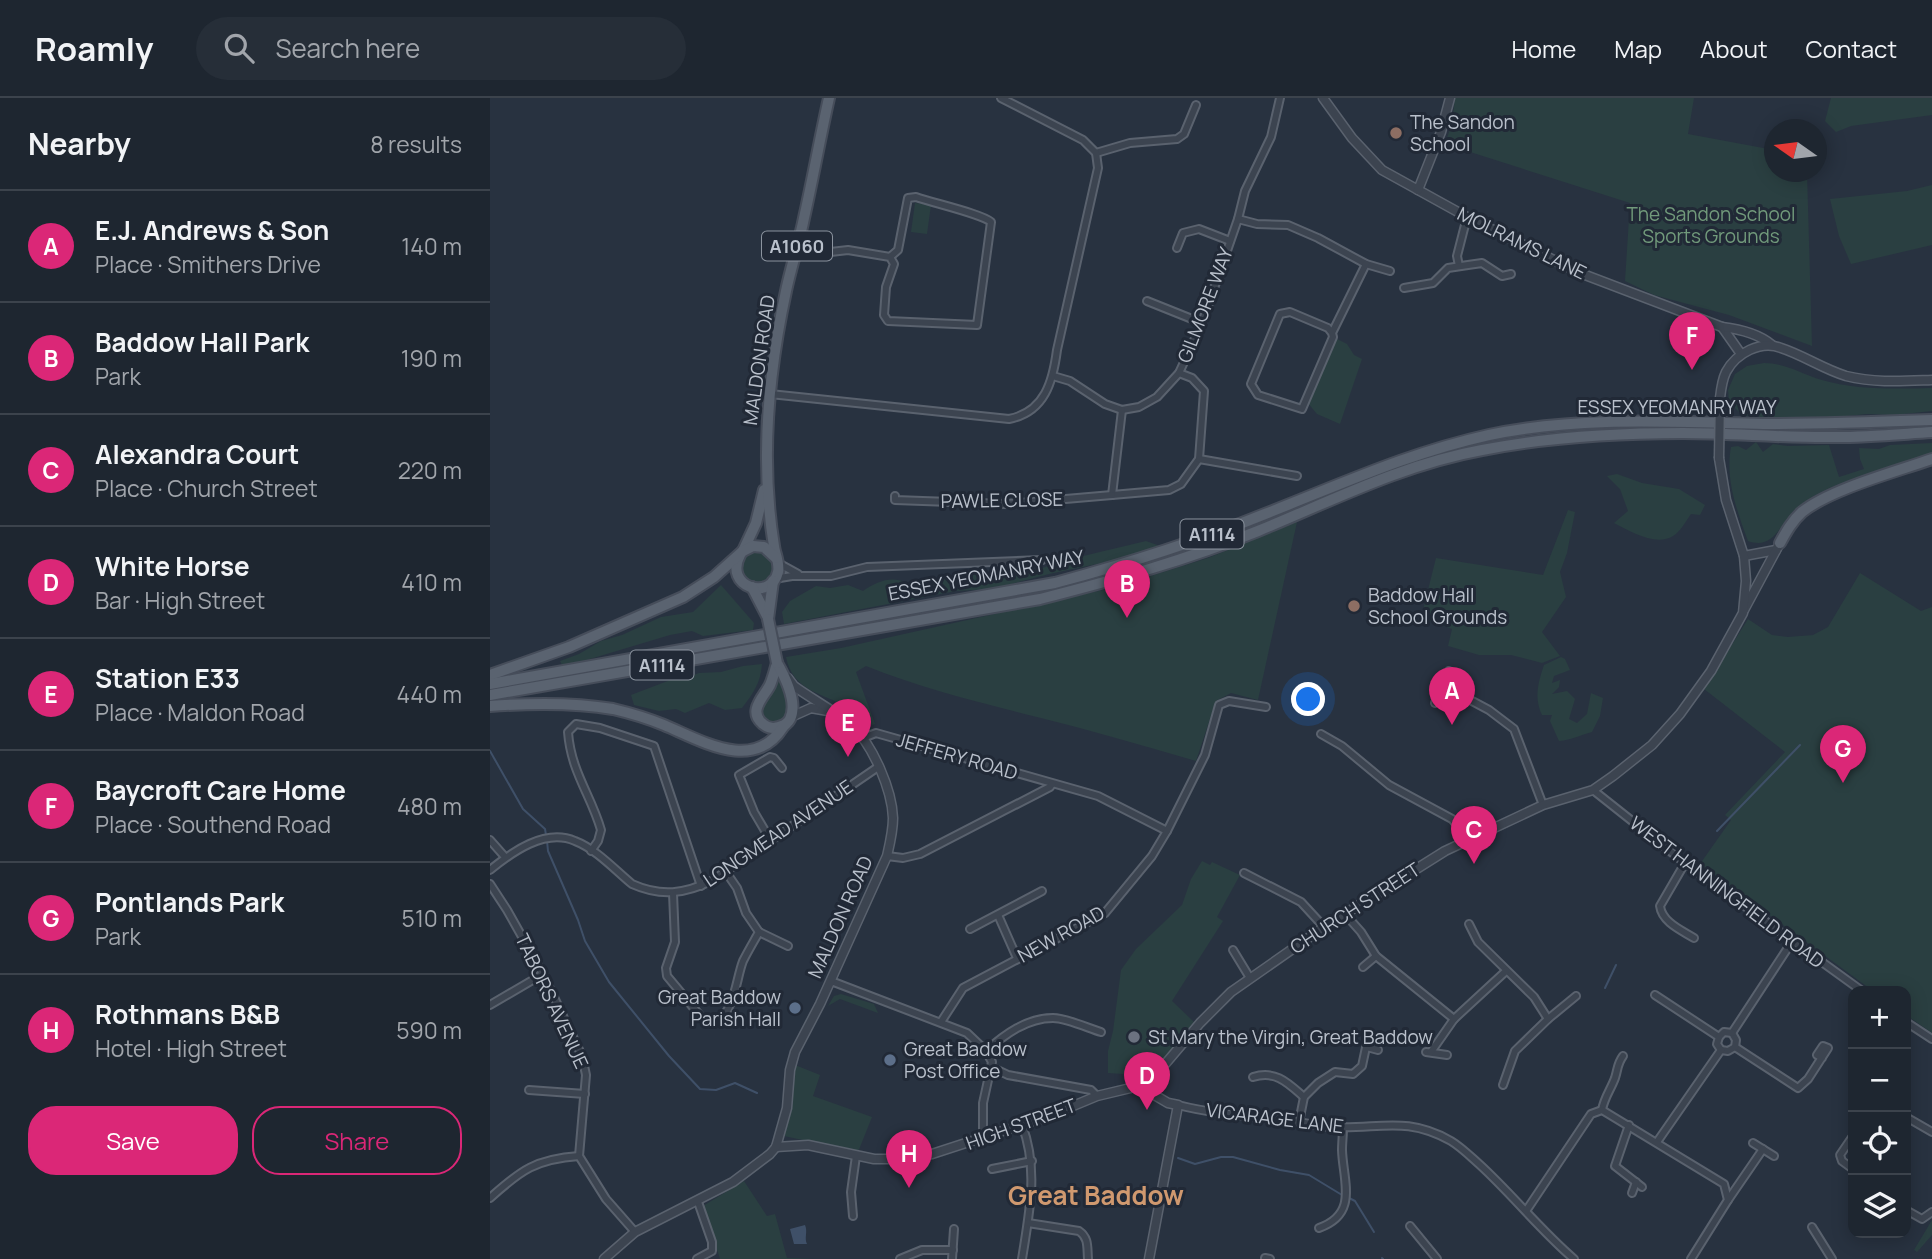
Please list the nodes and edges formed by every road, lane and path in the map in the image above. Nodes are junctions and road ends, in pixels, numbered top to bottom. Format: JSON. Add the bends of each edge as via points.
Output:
{"nodes":[{"id":1,"x":829,"y":98,"type":"edge"},
{"id":2,"x":1001,"y":98,"type":"edge"},
{"id":3,"x":1280,"y":98,"type":"edge"},
{"id":4,"x":1323,"y":98,"type":"edge"},
{"id":5,"x":1450,"y":98,"type":"edge"},
{"id":6,"x":1203,"y":111,"type":"dead end"},
{"id":7,"x":1096,"y":153,"type":"junction"},
{"id":8,"x":1418,"y":190,"type":"junction"},
{"id":9,"x":1467,"y":218,"type":"junction"},
{"id":10,"x":1238,"y":219,"type":"junction"},
{"id":11,"x":1230,"y":241,"type":"junction"},
{"id":12,"x":797,"y":248,"type":"junction"},
{"id":13,"x":1177,"y":248,"type":"dead end"},
{"id":14,"x":890,"y":257,"type":"junction"},
{"id":15,"x":1366,"y":264,"type":"junction"},
{"id":16,"x":1459,"y":266,"type":"junction"},
{"id":17,"x":1390,"y":271,"type":"dead end"},
{"id":18,"x":1511,"y":274,"type":"dead end"},
{"id":19,"x":1404,"y":288,"type":"dead end"},
{"id":20,"x":1150,"y":305,"type":"dead end"},
{"id":21,"x":1202,"y":323,"type":"junction"},
{"id":22,"x":1722,"y":327,"type":"junction"},
{"id":23,"x":1332,"y":333,"type":"junction"},
{"id":24,"x":1772,"y":345,"type":"junction"},
{"id":25,"x":1741,"y":354,"type":"junction"},
{"id":26,"x":1179,"y":373,"type":"junction"},
{"id":27,"x":1053,"y":376,"type":"junction"},
{"id":28,"x":1932,"y":380,"type":"edge"},
{"id":29,"x":770,"y":394,"type":"junction"},
{"id":30,"x":1122,"y":410,"type":"junction"},
{"id":31,"x":1932,"y":420,"type":"edge"},
{"id":32,"x":1932,"y":432,"type":"edge"},
{"id":33,"x":1199,"y":459,"type":"junction"},
{"id":34,"x":1932,"y":459,"type":"edge"},
{"id":35,"x":766,"y":463,"type":"junction"},
{"id":36,"x":1297,"y":476,"type":"dead end"},
{"id":37,"x":1112,"y":495,"type":"junction"},
{"id":38,"x":895,"y":496,"type":"dead end"},
{"id":39,"x":1778,"y":547,"type":"junction"},
{"id":40,"x":742,"y":553,"type":"junction"},
{"id":41,"x":1744,"y":556,"type":"junction"},
{"id":42,"x":1042,"y":560,"type":"dead end"},
{"id":43,"x":777,"y":561,"type":"junction"},
{"id":44,"x":803,"y":576,"type":"junction"},
{"id":45,"x":774,"y":580,"type":"junction"},
{"id":46,"x":752,"y":587,"type":"junction"},
{"id":47,"x":1743,"y":613,"type":"junction"},
{"id":48,"x":768,"y":619,"type":"junction"},
{"id":49,"x":779,"y":667,"type":"junction"},
{"id":50,"x":1449,"y":671,"type":"dead end"},
{"id":51,"x":490,"y":675,"type":"edge"},
{"id":52,"x":490,"y":684,"type":"edge"},
{"id":53,"x":1442,"y":685,"type":"junction"},
{"id":54,"x":490,"y":695,"type":"edge"},
{"id":55,"x":1435,"y":703,"type":"dead end"},
{"id":56,"x":490,"y":706,"type":"edge"},
{"id":57,"x":1266,"y":707,"type":"dead end"},
{"id":58,"x":834,"y":712,"type":"junction"},
{"id":59,"x":788,"y":721,"type":"junction"},
{"id":60,"x":1321,"y":734,"type":"dead end"},
{"id":61,"x":863,"y":738,"type":"junction"},
{"id":62,"x":878,"y":767,"type":"junction"},
{"id":63,"x":736,"y":768,"type":"dead end"},
{"id":64,"x":782,"y":768,"type":"dead end"},
{"id":65,"x":739,"y":775,"type":"junction"},
{"id":66,"x":1052,"y":783,"type":"junction"},
{"id":67,"x":1593,"y":790,"type":"junction"},
{"id":68,"x":1543,"y":805,"type":"junction"},
{"id":69,"x":1167,"y":831,"type":"junction"},
{"id":70,"x":1469,"y":839,"type":"junction"},
{"id":71,"x":490,"y":840,"type":"edge"},
{"id":72,"x":771,"y":841,"type":"junction"},
{"id":73,"x":590,"y":851,"type":"junction"},
{"id":74,"x":887,"y":856,"type":"junction"},
{"id":75,"x":505,"y":857,"type":"junction"},
{"id":76,"x":1685,"y":863,"type":"junction"},
{"id":77,"x":490,"y":870,"type":"edge"},
{"id":78,"x":1259,"y":871,"type":"dead end"},
{"id":79,"x":726,"y":872,"type":"junction"},
{"id":80,"x":1244,"y":873,"type":"dead end"},
{"id":81,"x":1253,"y":877,"type":"junction"},
{"id":82,"x":490,"y":884,"type":"edge"},
{"id":83,"x":701,"y":886,"type":"junction"},
{"id":84,"x":1042,"y":891,"type":"dead end"},
{"id":85,"x":673,"y":893,"type":"junction"},
{"id":86,"x":1345,"y":914,"type":"junction"},
{"id":87,"x":998,"y":915,"type":"junction"},
{"id":88,"x":1469,"y":924,"type":"dead end"},
{"id":89,"x":1324,"y":927,"type":"junction"},
{"id":90,"x":970,"y":929,"type":"dead end"},
{"id":91,"x":759,"y":932,"type":"junction"},
{"id":92,"x":1694,"y":938,"type":"dead end"},
{"id":93,"x":1793,"y":940,"type":"junction"},
{"id":94,"x":788,"y":946,"type":"dead end"},
{"id":95,"x":1233,"y":950,"type":"dead end"},
{"id":96,"x":1376,"y":956,"type":"junction"},
{"id":97,"x":1017,"y":958,"type":"junction"},
{"id":98,"x":1363,"y":967,"type":"dead end"},
{"id":99,"x":1506,"y":971,"type":"junction"},
{"id":100,"x":543,"y":974,"type":"junction"},
{"id":101,"x":1250,"y":978,"type":"junction"},
{"id":102,"x":831,"y":981,"type":"junction"},
{"id":103,"x":1855,"y":986,"type":"edge"},
{"id":104,"x":1655,"y":995,"type":"dead end"},
{"id":105,"x":1576,"y":996,"type":"dead end"},
{"id":106,"x":490,"y":1005,"type":"edge"},
{"id":107,"x":1454,"y":1019,"type":"junction"},
{"id":108,"x":1548,"y":1019,"type":"junction"},
{"id":109,"x":941,"y":1022,"type":"junction"},
{"id":110,"x":1911,"y":1025,"type":"edge"},
{"id":111,"x":1101,"y":1032,"type":"dead end"},
{"id":112,"x":1369,"y":1033,"type":"dead end"},
{"id":113,"x":1732,"y":1033,"type":"junction"},
{"id":114,"x":1719,"y":1037,"type":"junction"},
{"id":115,"x":1932,"y":1039,"type":"edge"},
{"id":116,"x":1367,"y":1047,"type":"junction"},
{"id":117,"x":1735,"y":1047,"type":"junction"},
{"id":118,"x":1378,"y":1049,"type":"dead end"},
{"id":119,"x":1721,"y":1050,"type":"junction"},
{"id":120,"x":986,"y":1051,"type":"junction"},
{"id":121,"x":1447,"y":1055,"type":"dead end"},
{"id":122,"x":1623,"y":1056,"type":"dead end"},
{"id":123,"x":1822,"y":1058,"type":"dead end"},
{"id":124,"x":1610,"y":1060,"type":"dead end"},
{"id":125,"x":1617,"y":1065,"type":"junction"},
{"id":126,"x":991,"y":1067,"type":"junction"},
{"id":127,"x":1253,"y":1077,"type":"dead end"},
{"id":128,"x":1139,"y":1086,"type":"junction"},
{"id":129,"x":1503,"y":1086,"type":"dead end"},
{"id":130,"x":529,"y":1090,"type":"dead end"},
{"id":131,"x":585,"y":1094,"type":"junction"},
{"id":132,"x":1097,"y":1096,"type":"junction"},
{"id":133,"x":1304,"y":1097,"type":"junction"},
{"id":134,"x":1178,"y":1105,"type":"junction"},
{"id":135,"x":1602,"y":1110,"type":"junction"},
{"id":136,"x":1911,"y":1120,"type":"edge"},
{"id":137,"x":1299,"y":1122,"type":"junction"},
{"id":138,"x":1022,"y":1125,"type":"junction"},
{"id":139,"x":1629,"y":1125,"type":"junction"},
{"id":140,"x":1343,"y":1128,"type":"junction"},
{"id":141,"x":1932,"y":1132,"type":"edge"},
{"id":142,"x":983,"y":1138,"type":"junction"},
{"id":143,"x":1657,"y":1142,"type":"junction"},
{"id":144,"x":1753,"y":1143,"type":"dead end"},
{"id":145,"x":1848,"y":1143,"type":"edge"},
{"id":146,"x":776,"y":1147,"type":"junction"},
{"id":147,"x":1763,"y":1149,"type":"junction"},
{"id":148,"x":579,"y":1156,"type":"junction"},
{"id":149,"x":856,"y":1156,"type":"junction"},
{"id":150,"x":1774,"y":1156,"type":"dead end"},
{"id":151,"x":1032,"y":1161,"type":"junction"},
{"id":152,"x":1848,"y":1165,"type":"edge"},
{"id":153,"x":992,"y":1169,"type":"dead end"},
{"id":154,"x":1632,"y":1193,"type":"dead end"},
{"id":155,"x":491,"y":1194,"type":"edge"},
{"id":156,"x":1728,"y":1200,"type":"junction"},
{"id":157,"x":698,"y":1202,"type":"junction"},
{"id":158,"x":1526,"y":1211,"type":"junction"},
{"id":159,"x":1932,"y":1212,"type":"edge"},
{"id":160,"x":1911,"y":1213,"type":"edge"},
{"id":161,"x":853,"y":1216,"type":"dead end"},
{"id":162,"x":1028,"y":1223,"type":"junction"},
{"id":163,"x":1812,"y":1227,"type":"dead end"},
{"id":164,"x":1325,"y":1228,"type":"dead end"},
{"id":165,"x":954,"y":1229,"type":"dead end"},
{"id":166,"x":1411,"y":1231,"type":"dead end"},
{"id":167,"x":635,"y":1232,"type":"junction"},
{"id":168,"x":953,"y":1250,"type":"junction"},
{"id":169,"x":604,"y":1259,"type":"edge"},
{"id":170,"x":697,"y":1259,"type":"edge"},
{"id":171,"x":900,"y":1259,"type":"edge"},
{"id":172,"x":952,"y":1259,"type":"edge"},
{"id":173,"x":1023,"y":1259,"type":"edge"},
{"id":174,"x":1087,"y":1259,"type":"edge"},
{"id":175,"x":1150,"y":1259,"type":"edge"},
{"id":176,"x":1437,"y":1259,"type":"edge"},
{"id":177,"x":1574,"y":1259,"type":"edge"},
{"id":178,"x":1691,"y":1259,"type":"edge"},
{"id":179,"x":1832,"y":1259,"type":"edge"}],
"edges":[{"from":1,"to":12,"type":"main road","name":"MALDON ROAD","number":"A1060"},
{"from":2,"to":7,"type":"street","via":[[1083,139]]},
{"from":3,"to":10,"type":"street","name":"GILMORE WAY","via":[[1271,137],[1245,191]]},
{"from":4,"to":8,"type":"street","name":"MOLRAMS LANE","via":[[1382,170]]},
{"from":5,"to":8,"type":"street"},
{"from":6,"to":7,"type":"street","via":[[1196,107],[1177,139],[1130,143]]},
{"from":7,"to":27,"type":"street","via":[[1098,168]]},
{"from":8,"to":9,"type":"street","name":"MOLRAMS LANE"},
{"from":9,"to":16,"type":"street","via":[[1457,256]]},
{"from":9,"to":22,"type":"street","name":"MOLRAMS LANE","via":[[1580,273]]},
{"from":10,"to":11,"type":"street","name":"GILMORE WAY"},
{"from":10,"to":15,"type":"street","via":[[1288,225]]},
{"from":11,"to":13,"type":"street","via":[[1199,229],[1183,233]]},
{"from":11,"to":21,"type":"street","name":"GILMORE WAY"},
{"from":12,"to":14,"type":"street"},
{"from":12,"to":29,"type":"main road","name":"MALDON ROAD","number":"A1060"},
{"from":14,"to":14,"type":"street","via":[[894,264],[886,287],[884,315],[888,321],[977,325],[991,222],[985,217],[908,198],[898,250]]},
{"from":15,"to":17,"type":"street"},
{"from":15,"to":23,"type":"street"},
{"from":16,"to":18,"type":"street","via":[[1482,263],[1502,276]]},
{"from":16,"to":19,"type":"street","via":[[1448,268],[1433,284]]},
{"from":20,"to":21,"type":"street"},
{"from":21,"to":26,"type":"street","name":"GILMORE WAY"},
{"from":22,"to":24,"type":"street","name":"MOLRAMS LANE"},
{"from":22,"to":25,"type":"street"},
{"from":23,"to":23,"type":"street","via":[[1303,409],[1254,390],[1251,384],[1280,314],[1290,312]]},
{"from":24,"to":25,"type":"street"},
{"from":24,"to":28,"type":"street","name":"MOLRAMS LANE","via":[[1862,379]]},
{"from":25,"to":41,"type":"street","name":"CHURCH STREET","bridge":true,"via":[[1726,372],[1720,398],[1719,458],[1726,500]]},
{"from":26,"to":30,"type":"street","name":"GILMORE WAY","via":[[1157,397]]},
{"from":26,"to":33,"type":"street","via":[[1204,390]]},
{"from":27,"to":29,"type":"street","via":[[1032,408],[1009,419]]},
{"from":27,"to":30,"type":"street"},
{"from":29,"to":35,"type":"main road","name":"MALDON ROAD","number":"A1060"},
{"from":30,"to":37,"type":"street"},
{"from":31,"to":52,"type":"main road","name":"ESSEX YEOMANRY WAY","number":"A1114","via":[[1836,424],[1617,420],[1491,435],[1414,454],[1192,542],[1055,583]]},
{"from":32,"to":54,"type":"main road","name":"ESSEX YEOMANRY WAY","number":"A1114","via":[[1838,437],[1619,434],[1551,438],[1479,450],[1351,491],[1177,560],[1040,599]]},
{"from":33,"to":36,"type":"street"},
{"from":33,"to":37,"type":"street","name":"PAWLE CLOSE","via":[[1181,484],[1169,490]]},
{"from":34,"to":39,"type":"main road","via":[[1819,500],[1789,526]]},
{"from":35,"to":40,"type":"main road","name":"MALDON ROAD","number":"A1060","via":[[760,509]]},
{"from":35,"to":43,"type":"main road","name":"MALDON ROAD","number":"A1060"},
{"from":37,"to":38,"type":"street","name":"PAWLE CLOSE","via":[[1006,504],[895,500]]},
{"from":39,"to":41,"type":"street"},
{"from":39,"to":47,"type":"street"},
{"from":40,"to":43,"type":"main road","via":[[753,546],[764,547]]},
{"from":40,"to":46,"type":"main road","via":[[737,572]]},
{"from":40,"to":51,"type":"main road","number":"A1060","via":[[682,597],[569,647]]},
{"from":41,"to":47,"type":"street","name":"CHURCH STREET"},
{"from":42,"to":44,"type":"street","via":[[867,567],[831,576]]},
{"from":43,"to":44,"type":"street"},
{"from":43,"to":45,"type":"main road"},
{"from":44,"to":45,"type":"street"},
{"from":45,"to":46,"type":"main road"},
{"from":45,"to":48,"type":"main road"},
{"from":46,"to":48,"type":"main road"},
{"from":47,"to":67,"type":"street","name":"CHURCH STREET","via":[[1711,671],[1680,714],[1652,745]]},
{"from":48,"to":49,"type":"main road","bridge":true},
{"from":49,"to":58,"type":"street","name":"MALDON ROAD","via":[[794,686]]},
{"from":49,"to":59,"type":"main road","via":[[791,699]]},
{"from":49,"to":59,"type":"main road","via":[[756,711],[767,727]]},
{"from":50,"to":53,"type":"street"},
{"from":53,"to":55,"type":"street"},
{"from":53,"to":68,"type":"street","via":[[1499,716],[1511,731]]},
{"from":56,"to":59,"type":"main road","via":[[574,704],[614,710],[736,751],[770,743]]},
{"from":57,"to":69,"type":"street","name":"NEW ROAD","via":[[1229,701],[1219,705],[1205,755]]},
{"from":58,"to":59,"type":"street","via":[[811,708]]},
{"from":58,"to":61,"type":"street","name":"MALDON ROAD"},
{"from":60,"to":70,"type":"street","via":[[1389,785],[1452,818]]},
{"from":61,"to":62,"type":"street","name":"MALDON ROAD"},
{"from":61,"to":66,"type":"street","name":"JEFFERY ROAD","via":[[876,733]]},
{"from":62,"to":72,"type":"street","name":"LONGMEAD AVENUE"},
{"from":62,"to":74,"type":"street","name":"MALDON ROAD","via":[[893,819]]},
{"from":63,"to":65,"type":"street"},
{"from":64,"to":65,"type":"street","via":[[770,757]]},
{"from":65,"to":72,"type":"street"},
{"from":66,"to":69,"type":"street","name":"JEFFERY ROAD","via":[[1111,801]]},
{"from":66,"to":74,"type":"street","via":[[920,854]]},
{"from":67,"to":68,"type":"street","name":"CHURCH STREET"},
{"from":67,"to":76,"type":"street","name":"WEST HANNINGFIELD ROAD"},
{"from":68,"to":70,"type":"street","name":"CHURCH STREET"},
{"from":69,"to":97,"type":"street","name":"NEW ROAD","via":[[1105,913]]},
{"from":70,"to":86,"type":"street","name":"CHURCH STREET"},
{"from":71,"to":75,"type":"street"},
{"from":72,"to":79,"type":"street","name":"LONGMEAD AVENUE"},
{"from":73,"to":75,"type":"street","name":"LONGMEAD AVENUE","via":[[574,840],[556,838]]},
{"from":73,"to":83,"type":"street","via":[[601,830],[577,776],[568,724],[600,728],[654,746]]},
{"from":73,"to":85,"type":"street","name":"LONGMEAD AVENUE","via":[[632,884]]},
{"from":74,"to":102,"type":"street","name":"MALDON ROAD"},
{"from":75,"to":77,"type":"street","name":"LONGMEAD AVENUE"},
{"from":76,"to":92,"type":"street","via":[[1660,906],[1662,916]]},
{"from":76,"to":93,"type":"street","name":"WEST HANNINGFIELD ROAD"},
{"from":78,"to":81,"type":"street"},
{"from":79,"to":83,"type":"street","name":"LONGMEAD AVENUE"},
{"from":79,"to":91,"type":"street"},
{"from":80,"to":81,"type":"street"},
{"from":81,"to":89,"type":"street","via":[[1301,902]]},
{"from":82,"to":100,"type":"street","name":"TABORS AVENUE"},
{"from":83,"to":85,"type":"street","name":"LONGMEAD AVENUE"},
{"from":84,"to":87,"type":"street"},
{"from":85,"to":91,"type":"street","via":[[675,942],[667,976],[702,1017],[717,1021],[724,1014]]},
{"from":86,"to":89,"type":"street","name":"CHURCH STREET"},
{"from":86,"to":96,"type":"street"},
{"from":87,"to":90,"type":"street"},
{"from":87,"to":97,"type":"street"},
{"from":88,"to":99,"type":"street","via":[[1478,942]]},
{"from":89,"to":101,"type":"street","name":"CHURCH STREET"},
{"from":91,"to":94,"type":"street"},
{"from":93,"to":103,"type":"street","name":"WEST HANNINGFIELD ROAD"},
{"from":93,"to":113,"type":"street"},
{"from":95,"to":101,"type":"street"},
{"from":96,"to":98,"type":"street"},
{"from":96,"to":107,"type":"street"},
{"from":97,"to":109,"type":"street","name":"NEW ROAD","via":[[963,988]]},
{"from":99,"to":107,"type":"street"},
{"from":99,"to":108,"type":"street","via":[[1534,997]]},
{"from":100,"to":106,"type":"street"},
{"from":100,"to":131,"type":"street","name":"TABORS AVENUE","via":[[582,1056]]},
{"from":101,"to":128,"type":"street","name":"CHURCH STREET","via":[[1213,1008],[1167,1063]]},
{"from":102,"to":109,"type":"street"},
{"from":102,"to":146,"type":"street","name":"MALDON ROAD","via":[[795,1052]]},
{"from":104,"to":114,"type":"street"},
{"from":105,"to":108,"type":"street"},
{"from":107,"to":121,"type":"street","via":[[1428,1052]]},
{"from":108,"to":129,"type":"street","via":[[1516,1051]]},
{"from":109,"to":120,"type":"street","via":[[967,1033]]},
{"from":110,"to":115,"type":"street"},
{"from":111,"to":120,"type":"street","via":[[1055,1018],[1029,1022]]},
{"from":112,"to":116,"type":"street"},
{"from":113,"to":114,"type":"street"},
{"from":113,"to":117,"type":"street"},
{"from":114,"to":119,"type":"street"},
{"from":116,"to":118,"type":"street"},
{"from":116,"to":133,"type":"street","via":[[1357,1072],[1330,1074]]},
{"from":117,"to":119,"type":"street"},
{"from":117,"to":123,"type":"street","via":[[1798,1088]]},
{"from":119,"to":143,"type":"street"},
{"from":120,"to":126,"type":"street"},
{"from":122,"to":125,"type":"street"},
{"from":124,"to":125,"type":"street"},
{"from":125,"to":135,"type":"street"},
{"from":126,"to":132,"type":"street","via":[[1008,1075],[1091,1090]]},
{"from":126,"to":142,"type":"street","via":[[983,1103]]},
{"from":127,"to":133,"type":"street","via":[[1266,1073]]},
{"from":128,"to":132,"type":"street","name":"HIGH STREET"},
{"from":128,"to":134,"type":"street"},
{"from":130,"to":131,"type":"street"},
{"from":131,"to":148,"type":"street","name":"TABORS AVENUE"},
{"from":132,"to":138,"type":"street","name":"HIGH STREET"},
{"from":133,"to":137,"type":"street"},
{"from":134,"to":137,"type":"street","name":"VICARAGE LANE"},
{"from":134,"to":175,"type":"street"},
{"from":135,"to":139,"type":"street"},
{"from":135,"to":158,"type":"street","via":[[1591,1114]]},
{"from":136,"to":141,"type":"street"},
{"from":137,"to":140,"type":"street","name":"VICARAGE LANE"},
{"from":138,"to":142,"type":"street","name":"HIGH STREET"},
{"from":138,"to":151,"type":"street"},
{"from":139,"to":143,"type":"street"},
{"from":139,"to":154,"type":"street","via":[[1615,1166],[1639,1185]]},
{"from":140,"to":158,"type":"street","name":"VICARAGE LANE","via":[[1388,1123],[1432,1131],[1454,1142]]},
{"from":140,"to":164,"type":"street","via":[[1347,1197],[1339,1215]]},
{"from":142,"to":149,"type":"street","name":"HIGH STREET","via":[[913,1157]]},
{"from":143,"to":156,"type":"street","via":[[1724,1184]]},
{"from":144,"to":147,"type":"street"},
{"from":145,"to":152,"type":"street","via":[[1840,1155]]},
{"from":146,"to":149,"type":"street","name":"HIGH STREET","via":[[808,1145]]},
{"from":146,"to":157,"type":"street","via":[[733,1182]]},
{"from":147,"to":150,"type":"street"},
{"from":147,"to":156,"type":"street"},
{"from":148,"to":155,"type":"street","via":[[540,1163],[517,1173]]},
{"from":148,"to":167,"type":"street","via":[[606,1199]]},
{"from":149,"to":161,"type":"street"},
{"from":151,"to":153,"type":"street"},
{"from":151,"to":162,"type":"street"},
{"from":156,"to":178,"type":"street"},
{"from":157,"to":167,"type":"street"},
{"from":157,"to":170,"type":"street","via":[[712,1251]]},
{"from":158,"to":177,"type":"street","name":"VICARAGE LANE"},
{"from":159,"to":160,"type":"street","via":[[1922,1219]]},
{"from":162,"to":173,"type":"street"},
{"from":162,"to":174,"type":"street","via":[[1079,1231],[1087,1241]]},
{"from":163,"to":179,"type":"street"},
{"from":165,"to":168,"type":"street"},
{"from":166,"to":176,"type":"street"},
{"from":167,"to":169,"type":"street"},
{"from":168,"to":171,"type":"street","via":[[922,1250]]},
{"from":168,"to":172,"type":"street"}]}
